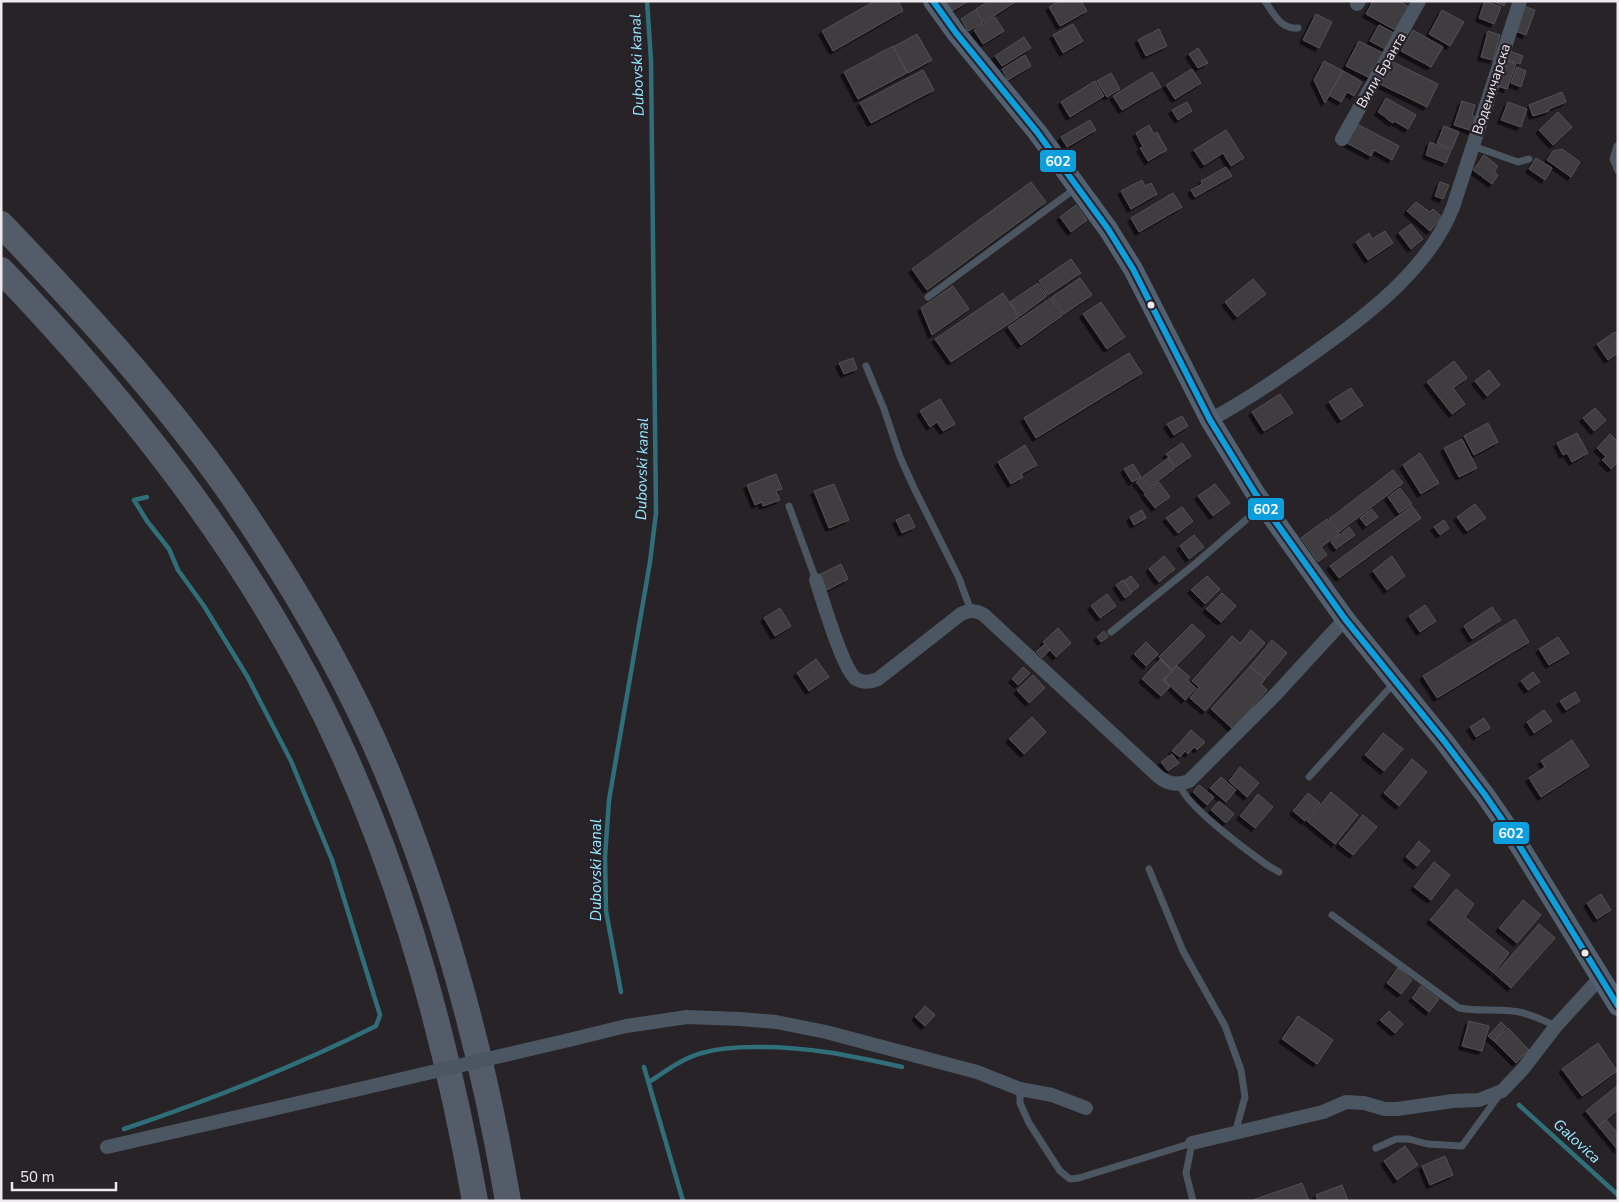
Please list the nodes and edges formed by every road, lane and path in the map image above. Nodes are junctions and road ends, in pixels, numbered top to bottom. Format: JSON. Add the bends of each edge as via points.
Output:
{"nodes":[{"id":1,"x":933,"y":1,"type":"edge"},
{"id":2,"x":1265,"y":1,"type":"edge"},
{"id":3,"x":1419,"y":1,"type":"edge"},
{"id":4,"x":1520,"y":1,"type":"edge"},
{"id":5,"x":1298,"y":28,"type":"dead end"},
{"id":6,"x":1342,"y":139,"type":"dead end"},
{"id":7,"x":1473,"y":146,"type":"junction"},
{"id":8,"x":1617,"y":146,"type":"edge"},
{"id":9,"x":1529,"y":159,"type":"dead end"},
{"id":10,"x":1618,"y":171,"type":"edge"},
{"id":11,"x":1078,"y":186,"type":"junction"},
{"id":12,"x":1,"y":224,"type":"edge"},
{"id":13,"x":1,"y":270,"type":"edge"},
{"id":14,"x":928,"y":297,"type":"dead end"},
{"id":15,"x":866,"y":366,"type":"dead end"},
{"id":16,"x":1210,"y":420,"type":"junction"},
{"id":17,"x":1263,"y":505,"type":"junction"},
{"id":18,"x":789,"y":506,"type":"dead end"},
{"id":19,"x":816,"y":580,"type":"joint"},
{"id":20,"x":971,"y":611,"type":"junction"},
{"id":21,"x":1345,"y":619,"type":"junction"},
{"id":22,"x":1111,"y":632,"type":"dead end"},
{"id":23,"x":1395,"y":682,"type":"junction"},
{"id":24,"x":1309,"y":777,"type":"dead end"},
{"id":25,"x":1180,"y":784,"type":"junction"},
{"id":26,"x":1149,"y":869,"type":"dead end"},
{"id":27,"x":1278,"y":872,"type":"dead end"},
{"id":28,"x":1332,"y":915,"type":"dead end"},
{"id":29,"x":1600,"y":978,"type":"junction"},
{"id":30,"x":1618,"y":1006,"type":"edge"},
{"id":31,"x":1556,"y":1026,"type":"junction"},
{"id":32,"x":1020,"y":1090,"type":"junction"},
{"id":33,"x":1502,"y":1091,"type":"junction"},
{"id":34,"x":1086,"y":1108,"type":"dead end"},
{"id":35,"x":1236,"y":1132,"type":"junction"},
{"id":36,"x":1192,"y":1143,"type":"junction"},
{"id":37,"x":107,"y":1147,"type":"dead end"},
{"id":38,"x":1376,"y":1148,"type":"dead end"},
{"id":39,"x":475,"y":1201,"type":"edge"},
{"id":40,"x":508,"y":1201,"type":"edge"},
{"id":41,"x":1193,"y":1201,"type":"edge"}],
"edges":[{"from":1,"to":11,"type":"street"},
{"from":2,"to":5,"type":"lane","via":[[1285,27]]},
{"from":3,"to":6,"type":"street","name":"Вили Бранта"},
{"from":4,"to":7,"type":"street","name":"Воденичарска"},
{"from":7,"to":9,"type":"lane","via":[[1518,162]]},
{"from":7,"to":16,"type":"street","name":"Воденичарска","via":[[1442,230],[1427,252],[1390,292],[1347,330],[1300,364]]},
{"from":8,"to":10,"type":"lane","via":[[1613,160]]},
{"from":11,"to":14,"type":"lane"},
{"from":11,"to":16,"type":"street","via":[[1133,270]]},
{"from":12,"to":40,"type":"highway","via":[[113,346],[188,437],[266,547],[336,666],[394,787],[442,924],[478,1054]]},
{"from":13,"to":39,"type":"highway","via":[[103,382],[174,470],[239,564],[307,679],[363,799],[410,927],[447,1064]]},
{"from":15,"to":20,"type":"lane","via":[[900,457],[959,578]]},
{"from":16,"to":17,"type":"street"},
{"from":17,"to":21,"type":"street"},
{"from":17,"to":22,"type":"lane"},
{"from":18,"to":19,"type":"lane"},
{"from":19,"to":20,"type":"street","via":[[850,674],[862,681],[878,679],[961,614]]},
{"from":20,"to":25,"type":"street","via":[[984,615],[1162,779]]},
{"from":21,"to":23,"type":"street"},
{"from":21,"to":25,"type":"street","via":[[1276,694],[1189,780]]},
{"from":23,"to":24,"type":"lane"},
{"from":23,"to":29,"type":"street","via":[[1490,802]]},
{"from":25,"to":27,"type":"lane","via":[[1183,793],[1197,809]]},
{"from":26,"to":35,"type":"lane","via":[[1183,950],[1225,1026],[1241,1070],[1245,1097]]},
{"from":28,"to":31,"type":"lane","via":[[1459,1008],[1519,1012]]},
{"from":29,"to":30,"type":"street"},
{"from":29,"to":31,"type":"street"},
{"from":31,"to":33,"type":"street"},
{"from":32,"to":34,"type":"street","via":[[1052,1095]]},
{"from":32,"to":36,"type":"lane","via":[[1020,1103],[1028,1123],[1060,1171],[1070,1179]]},
{"from":32,"to":37,"type":"street","bridge":true,"via":[[977,1072],[826,1032],[740,1018],[687,1018],[626,1026]]},
{"from":33,"to":35,"type":"street","via":[[1479,1100],[1453,1100],[1396,1109],[1346,1102],[1323,1112]]},
{"from":33,"to":38,"type":"lane","via":[[1462,1146],[1396,1139]]},
{"from":35,"to":36,"type":"street"},
{"from":36,"to":41,"type":"lane","via":[[1186,1173]]}]}
